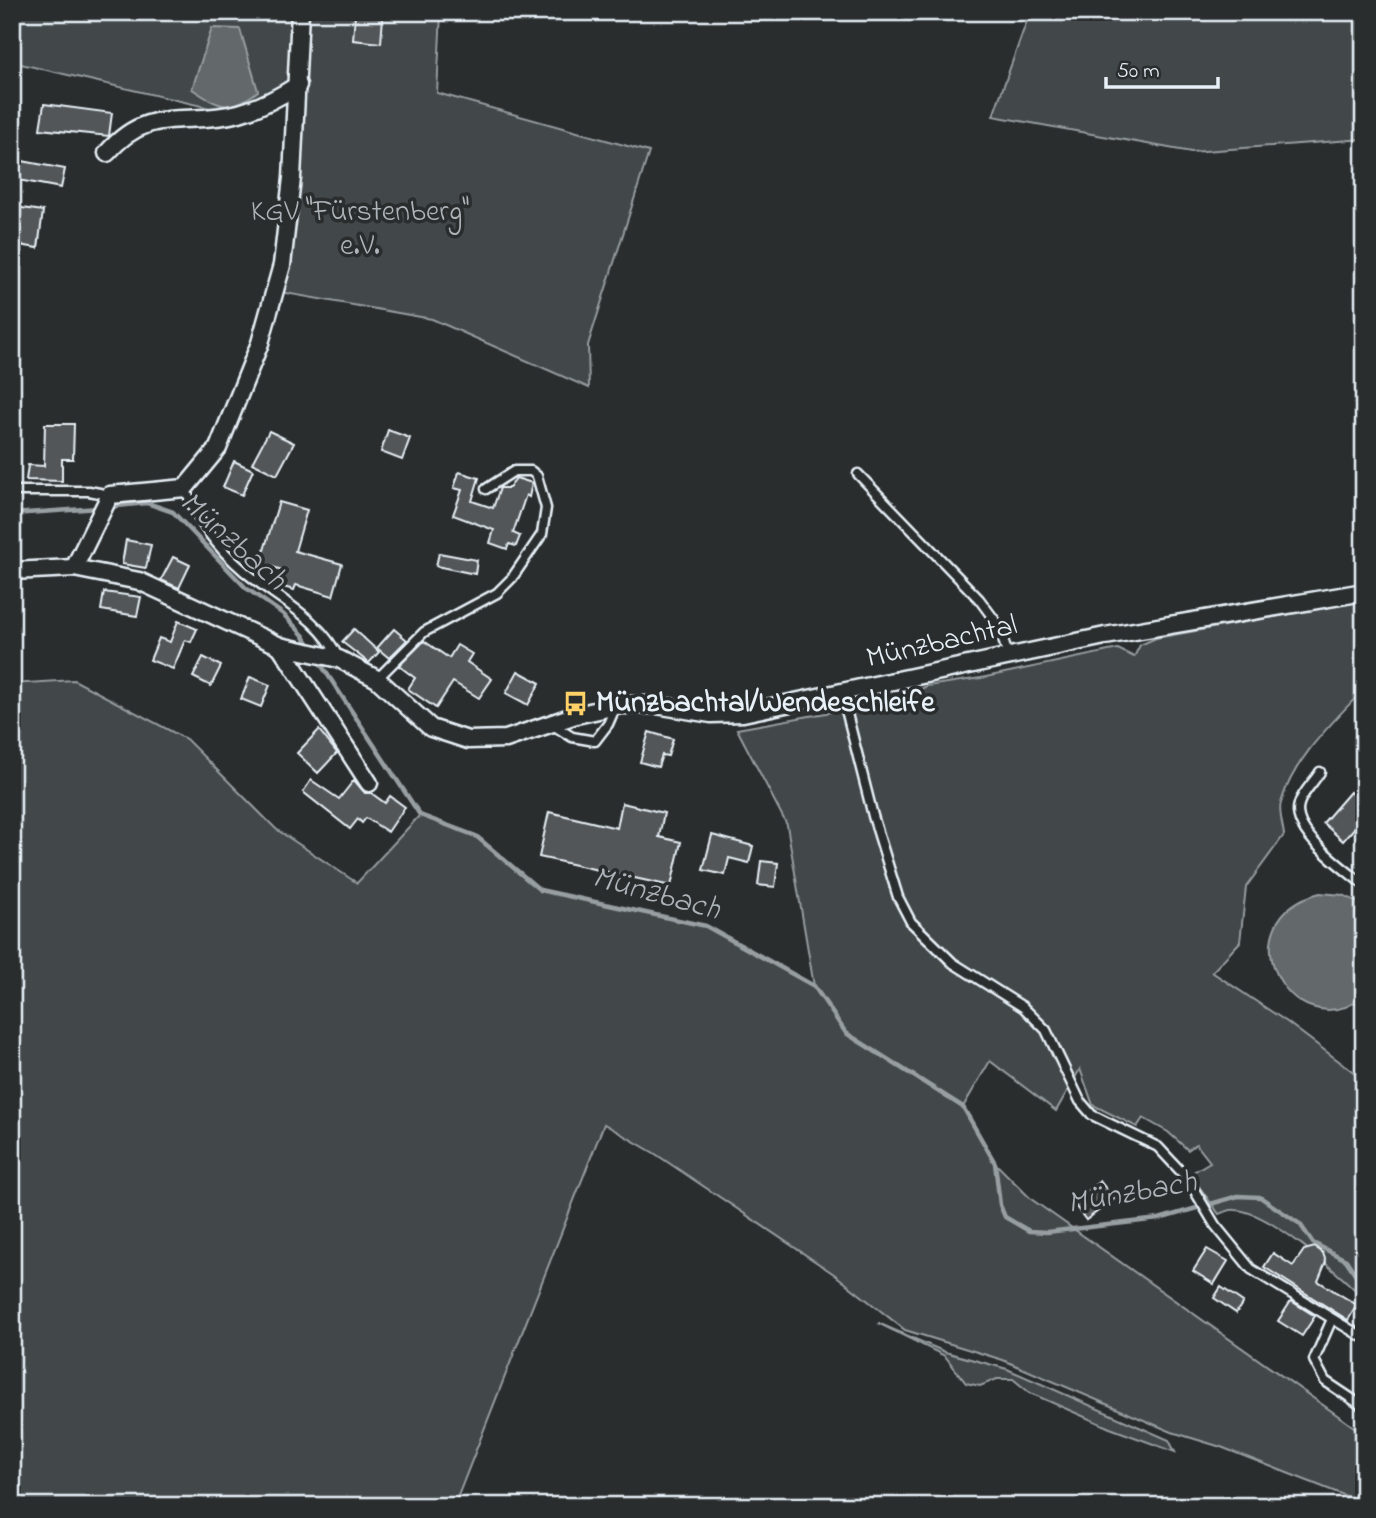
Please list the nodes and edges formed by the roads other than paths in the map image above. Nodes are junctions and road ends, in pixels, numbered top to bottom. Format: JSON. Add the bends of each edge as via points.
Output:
{"nodes":[{"id":1,"x":300,"y":12,"type":"edge"},
{"id":2,"x":298,"y":85,"type":"junction"},
{"id":3,"x":107,"y":153,"type":"dead end"},
{"id":4,"x":858,"y":474,"type":"dead end"},
{"id":5,"x":185,"y":488,"type":"junction"},
{"id":6,"x":486,"y":489,"type":"dead end"},
{"id":7,"x":12,"y":491,"type":"edge"},
{"id":8,"x":109,"y":500,"type":"junction"},
{"id":9,"x":74,"y":568,"type":"junction"},
{"id":10,"x":12,"y":571,"type":"edge"},
{"id":11,"x":1364,"y":592,"type":"edge"},
{"id":12,"x":280,"y":646,"type":"junction"},
{"id":13,"x":1008,"y":656,"type":"junction"},
{"id":14,"x":334,"y":657,"type":"junction"},
{"id":15,"x":377,"y":680,"type":"junction"},
{"id":16,"x":842,"y":694,"type":"junction"},
{"id":17,"x":617,"y":706,"type":"junction"},
{"id":18,"x":550,"y":724,"type":"junction"},
{"id":19,"x":1321,"y":772,"type":"dead end"},
{"id":20,"x":369,"y":783,"type":"dead end"},
{"id":21,"x":1364,"y":885,"type":"edge"},
{"id":22,"x":1332,"y":1319,"type":"junction"},
{"id":23,"x":1364,"y":1338,"type":"edge"},
{"id":24,"x":1364,"y":1407,"type":"edge"}],
"edges":[{"from":1,"to":2,"type":"street"},
{"from":2,"to":3,"type":"street","via":[[268,104],[236,114],[152,121],[123,134]]},
{"from":2,"to":5,"type":"street","via":[[282,265],[264,330],[218,448]]},
{"from":4,"to":13,"type":"lane","via":[[979,600],[999,626]]},
{"from":5,"to":8,"type":"street"},
{"from":5,"to":14,"type":"lane","via":[[197,520],[218,545],[244,571],[299,611],[331,642]]},
{"from":6,"to":15,"type":"lane","via":[[514,471],[531,471],[537,476],[546,508],[542,534],[497,593],[424,632]]},
{"from":7,"to":8,"type":"lane","via":[[89,491]]},
{"from":8,"to":9,"type":"street"},
{"from":9,"to":10,"type":"street","name":"Münzbachtal"},
{"from":9,"to":12,"type":"street","name":"Münzbachtal","via":[[139,581]]},
{"from":11,"to":13,"type":"street","name":"Münzbachtal"},
{"from":12,"to":14,"type":"street","name":"Münzbachtal"},
{"from":12,"to":20,"type":"street"},
{"from":13,"to":16,"type":"street","name":"Münzbachtal"},
{"from":14,"to":15,"type":"street","name":"Münzbachtal"},
{"from":15,"to":18,"type":"street","name":"Münzbachtal","via":[[431,728],[468,740],[506,739]]},
{"from":16,"to":17,"type":"street","name":"Münzbachtal","via":[[743,713]]},
{"from":16,"to":22,"type":"lane","via":[[873,816],[898,897],[911,922],[953,963],[1023,1007],[1046,1030],[1080,1101],[1092,1115],[1158,1147],[1175,1163],[1251,1269]]},
{"from":17,"to":18,"type":"street","name":"Münzbachtal"},
{"from":17,"to":18,"type":"lane","via":[[595,741],[572,737]]},
{"from":19,"to":21,"type":"lane","via":[[1299,802],[1296,818],[1304,831]]},
{"from":22,"to":23,"type":"lane"},
{"from":22,"to":24,"type":"lane","via":[[1314,1360],[1325,1381]]}]}
